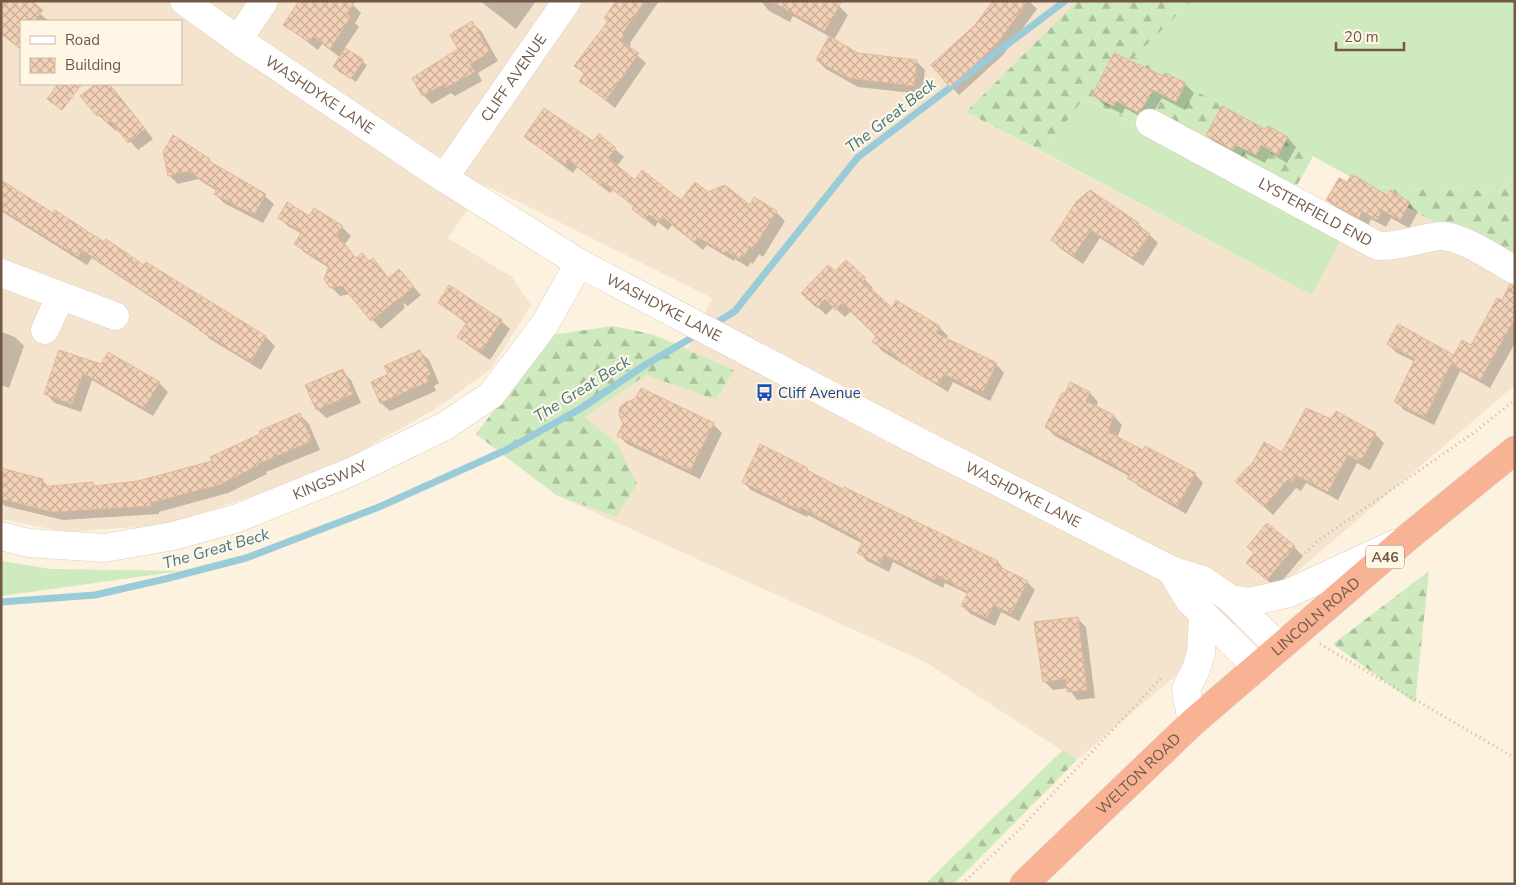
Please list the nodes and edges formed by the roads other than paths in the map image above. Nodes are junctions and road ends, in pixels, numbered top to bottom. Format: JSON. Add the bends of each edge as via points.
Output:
{"nodes":[{"id":1,"x":184,"y":1,"type":"edge"},
{"id":2,"x":264,"y":1,"type":"edge"},
{"id":3,"x":567,"y":1,"type":"edge"},
{"id":4,"x":238,"y":40,"type":"junction"},
{"id":5,"x":1150,"y":123,"type":"dead end"},
{"id":6,"x":444,"y":178,"type":"junction"},
{"id":7,"x":579,"y":263,"type":"junction"},
{"id":8,"x":1515,"y":270,"type":"edge"},
{"id":9,"x":1,"y":273,"type":"edge"},
{"id":10,"x":60,"y":296,"type":"junction"},
{"id":11,"x":115,"y":316,"type":"dead end"},
{"id":12,"x":45,"y":330,"type":"dead end"},
{"id":13,"x":1515,"y":450,"type":"edge"},
{"id":14,"x":1,"y":536,"type":"edge"},
{"id":15,"x":1407,"y":538,"type":"junction"},
{"id":16,"x":1171,"y":570,"type":"junction"},
{"id":17,"x":1231,"y":599,"type":"junction"},
{"id":18,"x":1203,"y":616,"type":"junction"},
{"id":19,"x":1288,"y":639,"type":"junction"},
{"id":20,"x":1257,"y":667,"type":"junction"},
{"id":21,"x":1192,"y":723,"type":"junction"},
{"id":22,"x":1024,"y":884,"type":"edge"}],
"edges":[{"from":1,"to":4,"type":"street","name":"WASHDYKE LANE"},
{"from":2,"to":4,"type":"street"},
{"from":3,"to":6,"type":"street","name":"CLIFF AVENUE"},
{"from":4,"to":6,"type":"street","name":"WASHDYKE LANE"},
{"from":5,"to":8,"type":"street","name":"LYSTERFIELD END","via":[[1378,246],[1394,247],[1441,236],[1457,238]]},
{"from":6,"to":7,"type":"street","name":"WASHDYKE LANE"},
{"from":7,"to":14,"type":"street","name":"KINGSWAY","via":[[546,324],[491,395],[445,426],[351,472],[236,519],[173,536],[104,548],[29,544]]},
{"from":7,"to":16,"type":"street","name":"WASHDYKE LANE"},
{"from":9,"to":10,"type":"street"},
{"from":10,"to":11,"type":"street"},
{"from":10,"to":12,"type":"street"},
{"from":13,"to":15,"type":"highway","name":"LINCOLN ROAD","number":"A46"},
{"from":15,"to":17,"type":"street","via":[[1289,593],[1250,602]]},
{"from":15,"to":19,"type":"highway","name":"LINCOLN ROAD","number":"A46"},
{"from":16,"to":17,"type":"street","name":"WASHDYKE LANE","via":[[1204,580]]},
{"from":16,"to":18,"type":"street"},
{"from":17,"to":19,"type":"street","name":"WASHDYKE LANE"},
{"from":18,"to":20,"type":"street"},
{"from":18,"to":21,"type":"street","via":[[1201,653],[1186,688]]},
{"from":19,"to":20,"type":"highway","name":"LINCOLN ROAD","number":"A46"},
{"from":20,"to":21,"type":"highway","name":"WELTON ROAD","number":"A46"},
{"from":21,"to":22,"type":"highway","name":"WELTON ROAD","number":"A46"}]}
